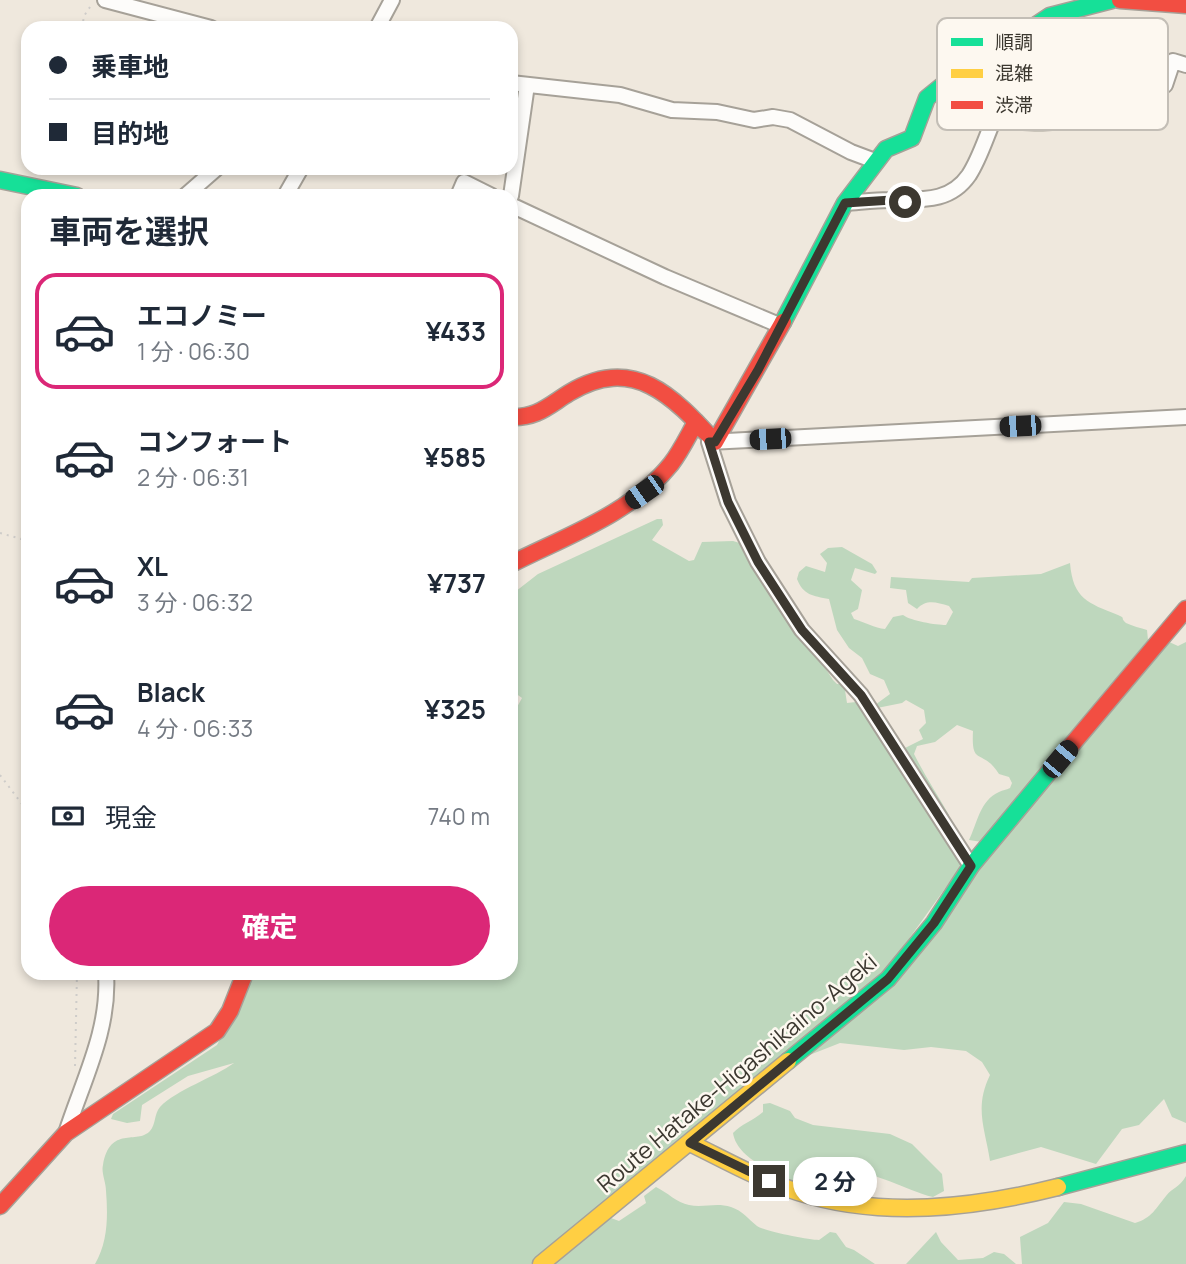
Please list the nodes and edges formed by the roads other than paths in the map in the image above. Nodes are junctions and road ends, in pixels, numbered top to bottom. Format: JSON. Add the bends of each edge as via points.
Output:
{"nodes":[{"id":1,"x":106,"y":0,"type":"edge"},
{"id":2,"x":392,"y":0,"type":"edge"},
{"id":3,"x":1112,"y":0,"type":"edge"},
{"id":4,"x":1120,"y":0,"type":"edge"},
{"id":5,"x":1186,"y":5,"type":"edge"},
{"id":6,"x":1047,"y":18,"type":"edge"},
{"id":7,"x":185,"y":21,"type":"edge"},
{"id":8,"x":381,"y":21,"type":"edge"},
{"id":9,"x":1186,"y":65,"type":"edge"},
{"id":10,"x":1168,"y":76,"type":"edge"},
{"id":11,"x":518,"y":84,"type":"edge"},
{"id":12,"x":527,"y":85,"type":"junction"},
{"id":13,"x":937,"y":90,"type":"edge"},
{"id":14,"x":989,"y":130,"type":"edge"},
{"id":15,"x":518,"y":147,"type":"edge"},
{"id":16,"x":875,"y":161,"type":"junction"},
{"id":17,"x":209,"y":175,"type":"edge"},
{"id":18,"x":0,"y":180,"type":"edge"},
{"id":19,"x":43,"y":189,"type":"edge"},
{"id":20,"x":193,"y":189,"type":"edge"},
{"id":21,"x":461,"y":189,"type":"edge"},
{"id":22,"x":478,"y":189,"type":"edge"},
{"id":23,"x":845,"y":203,"type":"junction"},
{"id":24,"x":518,"y":208,"type":"edge"},
{"id":25,"x":779,"y":325,"type":"junction"},
{"id":26,"x":1186,"y":417,"type":"edge"},
{"id":27,"x":518,"y":418,"type":"edge"},
{"id":28,"x":715,"y":442,"type":"junction"},
{"id":29,"x":518,"y":561,"type":"edge"},
{"id":30,"x":1186,"y":609,"type":"edge"},
{"id":31,"x":971,"y":866,"type":"junction"},
{"id":32,"x":106,"y":980,"type":"edge"},
{"id":33,"x":242,"y":980,"type":"edge"},
{"id":34,"x":66,"y":1133,"type":"junction"},
{"id":35,"x":690,"y":1143,"type":"junction"},
{"id":36,"x":1186,"y":1153,"type":"edge"},
{"id":37,"x":0,"y":1206,"type":"edge"},
{"id":38,"x":541,"y":1264,"type":"edge"}],
"edges":[{"from":1,"to":7,"type":"street"},
{"from":2,"to":8,"type":"street"},
{"from":3,"to":6,"type":"main road"},
{"from":4,"to":5,"type":"main road"},
{"from":9,"to":10,"type":"street","via":[[1173,61]]},
{"from":11,"to":12,"type":"street"},
{"from":12,"to":15,"type":"street"},
{"from":12,"to":16,"type":"street","via":[[620,95],[672,110],[790,120]]},
{"from":13,"to":16,"type":"main road","via":[[927,97],[912,138],[886,149]]},
{"from":14,"to":23,"type":"street","via":[[969,175],[946,194],[923,201]]},
{"from":16,"to":23,"type":"main road"},
{"from":17,"to":20,"type":"street"},
{"from":18,"to":19,"type":"main road"},
{"from":21,"to":22,"type":"street","via":[[464,182]]},
{"from":23,"to":25,"type":"main road"},
{"from":24,"to":25,"type":"street"},
{"from":25,"to":28,"type":"main road"},
{"from":26,"to":28,"type":"street"},
{"from":27,"to":28,"type":"main road","via":[[531,419],[590,379],[637,377],[653,385]]},
{"from":28,"to":29,"type":"main road","via":[[696,422],[669,466],[644,492],[611,516]]},
{"from":28,"to":31,"type":"street","via":[[709,442],[728,502],[758,562],[802,630],[861,695]]},
{"from":30,"to":31,"type":"main road","name":"Route Hatake-Higashikaino-Ageki"},
{"from":31,"to":35,"type":"main road","name":"Route Hatake-Higashikaino-Ageki","via":[[934,923],[888,979]]},
{"from":32,"to":34,"type":"street","via":[[97,1051]]},
{"from":33,"to":34,"type":"main road","via":[[217,1031]]},
{"from":34,"to":37,"type":"main road"},
{"from":35,"to":36,"type":"main road","via":[[811,1196],[898,1209],[940,1209],[1027,1196]]},
{"from":35,"to":38,"type":"main road","name":"Route Hatake-Higashikaino-Ageki"}]}
